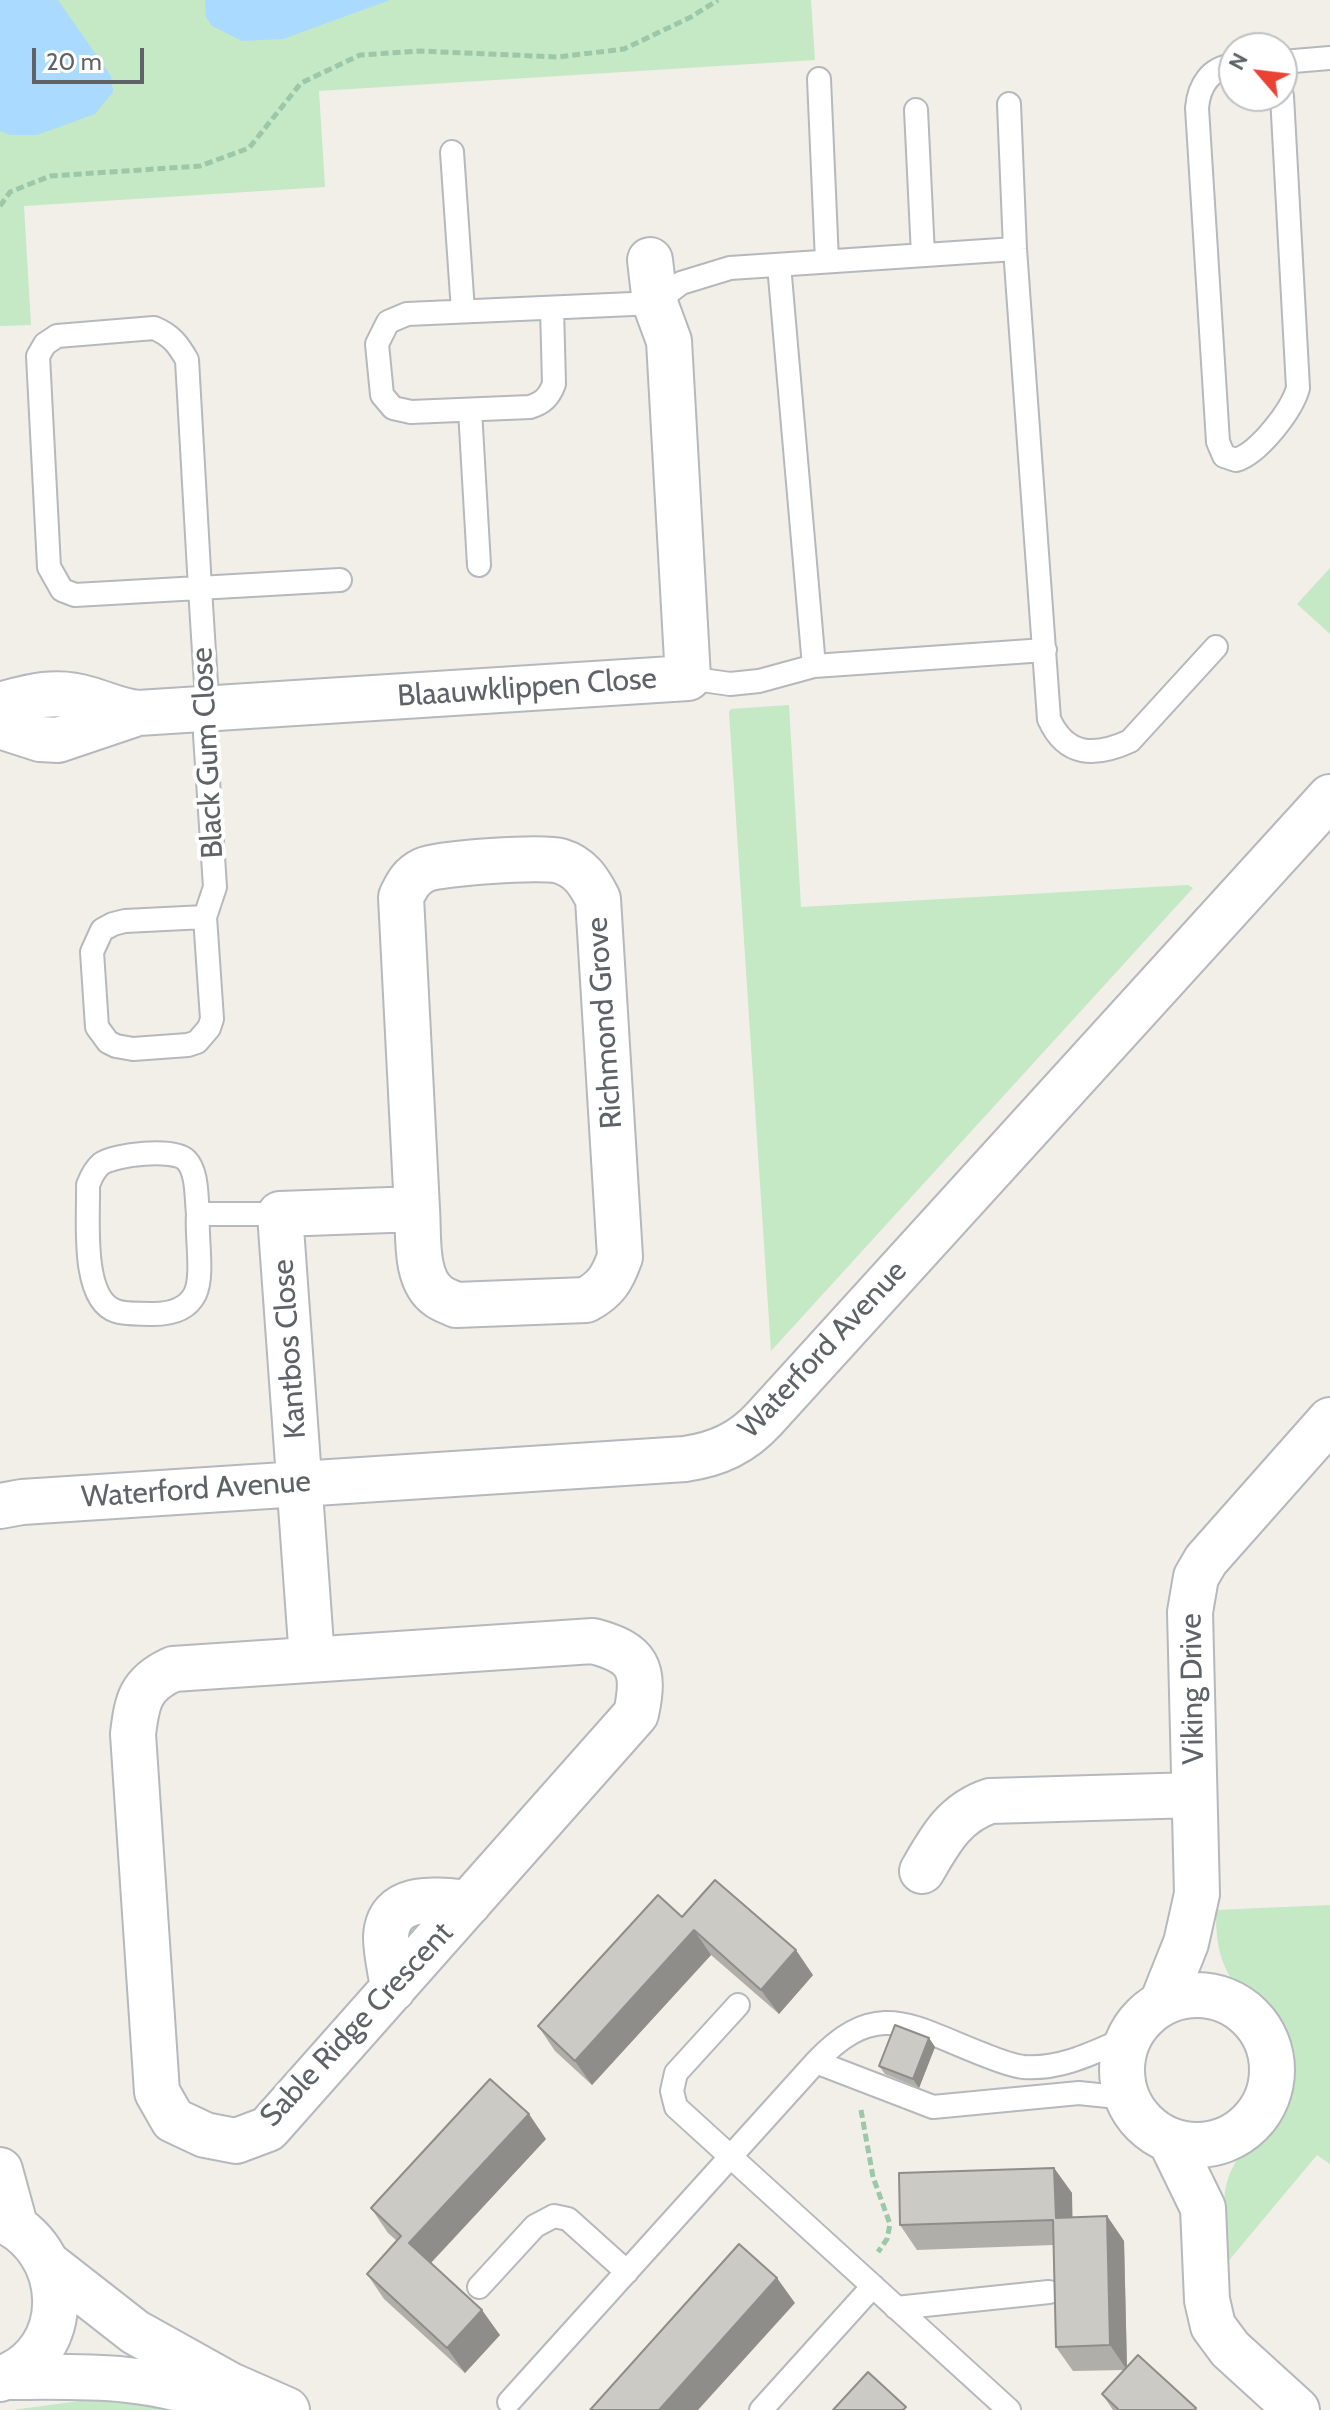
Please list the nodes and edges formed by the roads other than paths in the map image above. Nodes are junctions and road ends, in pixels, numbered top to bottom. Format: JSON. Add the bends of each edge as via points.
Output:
{"nodes":[{"id":1,"x":1330,"y":58,"type":"edge"},
{"id":2,"x":1298,"y":61,"type":"edge"},
{"id":3,"x":1218,"y":69,"type":"edge"},
{"id":4,"x":819,"y":79,"type":"dead end"},
{"id":5,"x":1009,"y":104,"type":"dead end"},
{"id":6,"x":916,"y":110,"type":"dead end"},
{"id":7,"x":1283,"y":112,"type":"edge"},
{"id":8,"x":452,"y":152,"type":"dead end"},
{"id":9,"x":1015,"y":249,"type":"junction"},
{"id":10,"x":923,"y":255,"type":"junction"},
{"id":11,"x":650,"y":260,"type":"dead end"},
{"id":12,"x":827,"y":261,"type":"junction"},
{"id":13,"x":779,"y":265,"type":"junction"},
{"id":14,"x":655,"y":303,"type":"junction"},
{"id":15,"x":552,"y":308,"type":"junction"},
{"id":16,"x":463,"y":311,"type":"junction"},
{"id":17,"x":470,"y":410,"type":"junction"},
{"id":18,"x":479,"y":565,"type":"dead end"},
{"id":19,"x":340,"y":580,"type":"dead end"},
{"id":20,"x":200,"y":588,"type":"junction"},
{"id":21,"x":1216,"y":647,"type":"dead end"},
{"id":22,"x":1045,"y":650,"type":"junction"},
{"id":23,"x":814,"y":666,"type":"junction"},
{"id":24,"x":688,"y":678,"type":"junction"},
{"id":25,"x":0,"y":705,"type":"edge"},
{"id":26,"x":206,"y":709,"type":"junction"},
{"id":27,"x":138,"y":713,"type":"junction"},
{"id":28,"x":0,"y":726,"type":"edge"},
{"id":29,"x":1330,"y":797,"type":"edge"},
{"id":30,"x":205,"y":917,"type":"junction"},
{"id":31,"x":417,"y":1209,"type":"junction"},
{"id":32,"x":198,"y":1214,"type":"junction"},
{"id":33,"x":280,"y":1214,"type":"junction"},
{"id":34,"x":1330,"y":1420,"type":"edge"},
{"id":35,"x":299,"y":1484,"type":"junction"},
{"id":36,"x":7,"y":1502,"type":"edge"},
{"id":37,"x":312,"y":1659,"type":"junction"},
{"id":38,"x":1194,"y":1795,"type":"junction"},
{"id":39,"x":922,"y":1871,"type":"dead end"},
{"id":40,"x":1197,"y":1894,"type":"junction"},
{"id":41,"x":1231,"y":2002,"type":"junction"},
{"id":42,"x":1162,"y":2003,"type":"junction"},
{"id":43,"x":738,"y":2005,"type":"dead end"},
{"id":44,"x":1129,"y":2037,"type":"junction"},
{"id":45,"x":816,"y":2062,"type":"junction"},
{"id":46,"x":1127,"y":2098,"type":"junction"},
{"id":47,"x":1243,"y":2129,"type":"junction"},
{"id":48,"x":1170,"y":2140,"type":"junction"},
{"id":49,"x":730,"y":2157,"type":"junction"},
{"id":50,"x":0,"y":2170,"type":"edge"},
{"id":51,"x":1203,"y":2208,"type":"junction"},
{"id":52,"x":8,"y":2222,"type":"edge"},
{"id":53,"x":48,"y":2264,"type":"junction"},
{"id":54,"x":627,"y":2272,"type":"junction"},
{"id":55,"x":868,"y":2281,"type":"junction"},
{"id":56,"x":479,"y":2287,"type":"dead end"},
{"id":57,"x":1049,"y":2292,"type":"dead end"},
{"id":58,"x":896,"y":2308,"type":"junction"},
{"id":59,"x":2,"y":2378,"type":"edge"},
{"id":60,"x":509,"y":2402,"type":"dead end"},
{"id":61,"x":237,"y":2410,"type":"edge"},
{"id":62,"x":287,"y":2410,"type":"edge"},
{"id":63,"x":761,"y":2410,"type":"edge"},
{"id":64,"x":1009,"y":2410,"type":"edge"},
{"id":65,"x":1297,"y":2410,"type":"edge"}],
"edges":[{"from":1,"to":2,"type":"lane"},
{"from":3,"to":7,"type":"lane","via":[[1201,86],[1197,108],[1218,442],[1224,456],[1236,460],[1282,418],[1298,388]]},
{"from":4,"to":12,"type":"lane"},
{"from":5,"to":9,"type":"lane"},
{"from":6,"to":10,"type":"lane"},
{"from":8,"to":16,"type":"lane"},
{"from":9,"to":10,"type":"lane"},
{"from":9,"to":22,"type":"lane"},
{"from":10,"to":12,"type":"lane"},
{"from":11,"to":14,"type":"street","name":"Blaauwklippen Close"},
{"from":12,"to":13,"type":"lane"},
{"from":13,"to":14,"type":"lane","via":[[702,275]]},
{"from":13,"to":23,"type":"lane"},
{"from":14,"to":15,"type":"lane"},
{"from":14,"to":24,"type":"street","name":"Blaauwklippen Close","via":[[669,341]]},
{"from":15,"to":16,"type":"lane"},
{"from":15,"to":17,"type":"lane","via":[[550,394],[530,407]]},
{"from":16,"to":17,"type":"lane","via":[[407,314],[388,322],[377,344],[387,404],[411,412]]},
{"from":17,"to":18,"type":"lane"},
{"from":19,"to":20,"type":"lane","name":"Black Gum Close"},
{"from":20,"to":20,"type":"lane","name":"Black Gum Close","via":[[75,595],[55,580],[49,567],[38,356],[57,336],[154,328],[177,343],[187,360]]},
{"from":20,"to":26,"type":"lane","name":"Black Gum Close"},
{"from":21,"to":22,"type":"lane","via":[[1130,741],[1089,751],[1064,743],[1049,719]]},
{"from":22,"to":23,"type":"lane"},
{"from":23,"to":24,"type":"lane","via":[[730,684]]},
{"from":24,"to":26,"type":"street","name":"Blaauwklippen Close"},
{"from":25,"to":27,"type":"street","name":"Blaauwklippen Close","via":[[56,693]]},
{"from":26,"to":27,"type":"street","name":"Blaauwklippen Close"},
{"from":26,"to":30,"type":"lane","name":"Black Gum Close","via":[[215,887]]},
{"from":27,"to":28,"type":"street","name":"Blaauwklippen Close","via":[[58,740]]},
{"from":29,"to":35,"type":"street","name":"Waterford Avenue","via":[[764,1419],[736,1443],[685,1459]]},
{"from":30,"to":30,"type":"lane","name":"Black Gum Close","via":[[212,1019],[204,1036],[188,1045],[133,1049],[108,1042],[97,1027],[92,952],[102,930],[125,921]]},
{"from":31,"to":31,"type":"street","name":"Richmond Grove","via":[[401,897],[411,878],[428,868],[559,860],[587,878],[598,899],[620,1257],[612,1280],[586,1300],[456,1305],[437,1296],[421,1269]]},
{"from":31,"to":33,"type":"street"},
{"from":32,"to":32,"type":"lane","via":[[192,1168],[181,1156],[125,1156],[100,1165],[88,1185],[91,1275],[106,1305],[126,1313],[166,1314],[187,1304],[198,1283]]},
{"from":32,"to":33,"type":"lane"},
{"from":33,"to":35,"type":"street","name":"Kantbos Close"},
{"from":34,"to":38,"type":"street","name":"Viking Drive","via":[[1217,1544],[1196,1577],[1190,1612]]},
{"from":35,"to":36,"type":"street","name":"Waterford Avenue"},
{"from":35,"to":37,"type":"street"},
{"from":37,"to":37,"type":"street","name":"Sable Ridge Crescent","via":[[173,1669],[147,1685],[136,1705],[133,1734],[157,2092],[173,2120],[205,2135],[236,2141],[268,2129],[636,1714],[641,1691],[637,1665],[618,1648],[593,1641]]},
{"from":38,"to":39,"type":"street","via":[[990,1801],[953,1822]]},
{"from":38,"to":40,"type":"street","name":"Viking Drive"},
{"from":40,"to":41,"type":"street","via":[[1205,1945]]},
{"from":40,"to":42,"type":"street","name":"Viking Drive","via":[[1186,1943]]},
{"from":41,"to":42,"type":"street","via":[[1185,1995]]},
{"from":41,"to":47,"type":"street","via":[[1252,2017],[1272,2062],[1270,2087],[1260,2110]]},
{"from":42,"to":44,"type":"street"},
{"from":43,"to":49,"type":"lane","via":[[676,2073],[672,2091],[676,2107]]},
{"from":44,"to":45,"type":"lane","via":[[1063,2065],[1023,2067],[902,2022],[883,2022],[848,2032]]},
{"from":44,"to":46,"type":"street","via":[[1122,2078]]},
{"from":45,"to":46,"type":"lane","via":[[933,2107],[1079,2093]]},
{"from":45,"to":49,"type":"lane"},
{"from":46,"to":48,"type":"street","via":[[1137,2116]]},
{"from":47,"to":48,"type":"street","via":[[1220,2141],[1195,2145]]},
{"from":47,"to":51,"type":"street"},
{"from":48,"to":51,"type":"street"},
{"from":49,"to":54,"type":"lane"},
{"from":49,"to":55,"type":"lane"},
{"from":50,"to":52,"type":"street"},
{"from":51,"to":65,"type":"street","via":[[1213,2326],[1230,2349]]},
{"from":52,"to":53,"type":"street","via":[[35,2242]]},
{"from":53,"to":59,"type":"street","via":[[56,2290],[45,2342],[28,2363]]},
{"from":53,"to":62,"type":"street","via":[[135,2332]]},
{"from":54,"to":56,"type":"lane","via":[[568,2219],[554,2216],[535,2226]]},
{"from":54,"to":60,"type":"lane"},
{"from":55,"to":58,"type":"lane"},
{"from":55,"to":63,"type":"lane"},
{"from":57,"to":58,"type":"lane"},
{"from":58,"to":64,"type":"lane"},
{"from":59,"to":61,"type":"street","via":[[114,2377],[177,2387]]}]}
